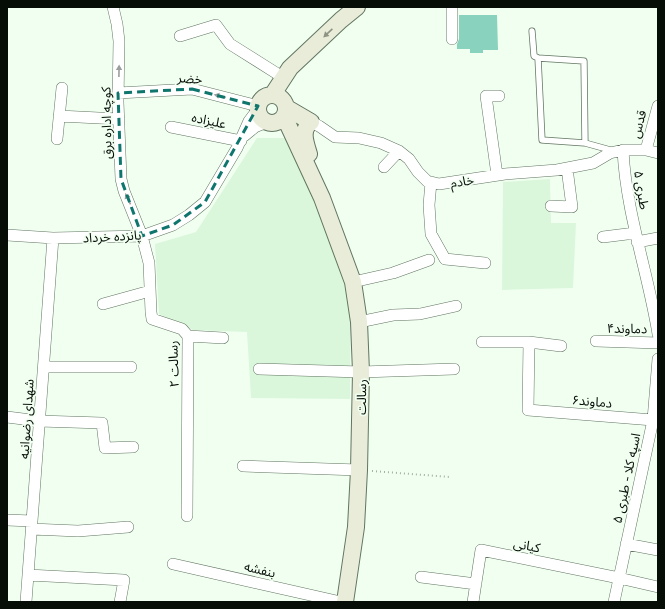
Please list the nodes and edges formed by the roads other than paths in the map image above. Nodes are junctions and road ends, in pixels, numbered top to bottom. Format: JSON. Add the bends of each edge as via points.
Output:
{"nodes":[{"id":1,"x":113,"y":7,"type":"edge"},
{"id":2,"x":357,"y":7,"type":"edge"},
{"id":3,"x":452,"y":7,"type":"edge"},
{"id":4,"x":532,"y":30,"type":"dead end"},
{"id":5,"x":180,"y":36,"type":"dead end"},
{"id":6,"x":452,"y":39,"type":"dead end"},
{"id":7,"x":538,"y":58,"type":"junction"},
{"id":8,"x":284,"y":78,"type":"junction"},
{"id":9,"x":62,"y":88,"type":"dead end"},
{"id":10,"x":118,"y":93,"type":"junction"},
{"id":11,"x":272,"y":94,"type":"junction"},
{"id":12,"x":499,"y":96,"type":"dead end"},
{"id":13,"x":658,"y":106,"type":"edge"},
{"id":14,"x":258,"y":108,"type":"junction"},
{"id":15,"x":285,"y":112,"type":"junction"},
{"id":16,"x":58,"y":116,"type":"junction"},
{"id":17,"x":119,"y":118,"type":"junction"},
{"id":18,"x":267,"y":122,"type":"junction"},
{"id":19,"x":311,"y":122,"type":"junction"},
{"id":20,"x":171,"y":127,"type":"dead end"},
{"id":21,"x":57,"y":139,"type":"dead end"},
{"id":22,"x":242,"y":139,"type":"junction"},
{"id":23,"x":586,"y":143,"type":"junction"},
{"id":24,"x":646,"y":150,"type":"junction"},
{"id":25,"x":399,"y":151,"type":"junction"},
{"id":26,"x":620,"y":151,"type":"junction"},
{"id":27,"x":658,"y":153,"type":"edge"},
{"id":28,"x":384,"y":168,"type":"dead end"},
{"id":29,"x":567,"y":168,"type":"junction"},
{"id":30,"x":497,"y":175,"type":"junction"},
{"id":31,"x":431,"y":182,"type":"junction"},
{"id":32,"x":322,"y":198,"type":"junction"},
{"id":33,"x":551,"y":206,"type":"dead end"},
{"id":34,"x":7,"y":235,"type":"edge"},
{"id":35,"x":142,"y":236,"type":"junction"},
{"id":36,"x":603,"y":237,"type":"dead end"},
{"id":37,"x":636,"y":237,"type":"junction"},
{"id":38,"x":53,"y":238,"type":"junction"},
{"id":39,"x":658,"y":238,"type":"edge"},
{"id":40,"x":429,"y":260,"type":"dead end"},
{"id":41,"x":485,"y":263,"type":"dead end"},
{"id":42,"x":353,"y":282,"type":"junction"},
{"id":43,"x":150,"y":291,"type":"junction"},
{"id":44,"x":103,"y":304,"type":"dead end"},
{"id":45,"x":456,"y":306,"type":"dead end"},
{"id":46,"x":359,"y":322,"type":"junction"},
{"id":47,"x":658,"y":328,"type":"edge"},
{"id":48,"x":188,"y":336,"type":"junction"},
{"id":49,"x":223,"y":338,"type":"dead end"},
{"id":50,"x":596,"y":341,"type":"dead end"},
{"id":51,"x":482,"y":342,"type":"dead end"},
{"id":52,"x":529,"y":342,"type":"junction"},
{"id":53,"x":658,"y":343,"type":"edge"},
{"id":54,"x":561,"y":346,"type":"dead end"},
{"id":55,"x":658,"y":359,"type":"edge"},
{"id":56,"x":44,"y":367,"type":"junction"},
{"id":57,"x":131,"y":367,"type":"dead end"},
{"id":58,"x":260,"y":369,"type":"dead end"},
{"id":59,"x":454,"y":369,"type":"dead end"},
{"id":60,"x":361,"y":372,"type":"junction"},
{"id":61,"x":7,"y":417,"type":"edge"},
{"id":62,"x":653,"y":420,"type":"junction"},
{"id":63,"x":39,"y":421,"type":"junction"},
{"id":64,"x":133,"y":447,"type":"dead end"},
{"id":65,"x":243,"y":466,"type":"dead end"},
{"id":66,"x":359,"y":470,"type":"junction"},
{"id":67,"x":186,"y":516,"type":"dead end"},
{"id":68,"x":7,"y":520,"type":"edge"},
{"id":69,"x":32,"y":525,"type":"junction"},
{"id":70,"x":128,"y":526,"type":"dead end"},
{"id":71,"x":626,"y":544,"type":"junction"},
{"id":72,"x":658,"y":550,"type":"edge"},
{"id":73,"x":173,"y":564,"type":"dead end"},
{"id":74,"x":28,"y":575,"type":"junction"},
{"id":75,"x":421,"y":577,"type":"dead end"},
{"id":76,"x":619,"y":578,"type":"junction"},
{"id":77,"x":476,"y":584,"type":"junction"},
{"id":78,"x":658,"y":587,"type":"edge"},
{"id":79,"x":26,"y":602,"type":"edge"},
{"id":80,"x":123,"y":602,"type":"edge"},
{"id":81,"x":341,"y":602,"type":"edge"},
{"id":82,"x":345,"y":602,"type":"edge"},
{"id":83,"x":474,"y":602,"type":"edge"},
{"id":84,"x":614,"y":602,"type":"edge"}],
"edges":[{"from":10,"to":1,"type":"street","name":"کوچه اداره برق","one_way":true,"via":[[119,41]]},
{"from":2,"to":8,"type":"main road","one_way":true,"via":[[290,68]]},
{"from":3,"to":6,"type":"street"},
{"from":4,"to":7,"type":"lane","via":[[534,56]]},
{"from":5,"to":8,"type":"street","via":[[216,25],[230,44]]},
{"from":7,"to":23,"type":"lane","via":[[542,140]]},
{"from":7,"to":23,"type":"lane","via":[[584,61]]},
{"from":8,"to":11,"type":"main road"},
{"from":9,"to":16,"type":"street"},
{"from":14,"to":10,"type":"street","name":"خضر","one_way":true,"via":[[192,89]]},
{"from":10,"to":17,"type":"street","name":"کوچه اداره برق"},
{"from":11,"to":14,"type":"main road","via":[[263,98]]},
{"from":11,"to":15,"type":"main road","via":[[284,101]]},
{"from":12,"to":30,"type":"street","via":[[486,96]]},
{"from":13,"to":24,"type":"street","name":"قدس"},
{"from":14,"to":18,"type":"main road","via":[[260,117]]},
{"from":14,"to":22,"type":"street","name":"پانزده خرداد","via":[[249,121]]},
{"from":15,"to":18,"type":"main road","via":[[277,122]]},
{"from":15,"to":19,"type":"main road","name":"خادم"},
{"from":15,"to":32,"type":"main road","name":"رسالت"},
{"from":16,"to":17,"type":"street"},
{"from":16,"to":21,"type":"street"},
{"from":35,"to":17,"type":"street","name":"کوچه اداره برق","one_way":true,"via":[[121,179]]},
{"from":18,"to":22,"type":"street","name":"پانزده خرداد","via":[[255,127]]},
{"from":19,"to":25,"type":"street","name":"خادم","via":[[335,137],[359,138],[381,143]]},
{"from":19,"to":32,"type":"main road","name":"رسالت","via":[[304,132],[320,181]]},
{"from":20,"to":22,"type":"street","name":"علیزاده"},
{"from":22,"to":35,"type":"street","name":"پانزده خرداد","via":[[205,202],[189,216],[173,225]]},
{"from":23,"to":26,"type":"lane"},
{"from":24,"to":26,"type":"street","name":"خادم"},
{"from":24,"to":27,"type":"street","name":"خادم"},
{"from":25,"to":28,"type":"street"},
{"from":25,"to":31,"type":"street","name":"خادم","via":[[427,181]]},
{"from":26,"to":29,"type":"street","name":"خادم","via":[[610,153],[593,163]]},
{"from":26,"to":37,"type":"street","name":"طبری ۵"},
{"from":29,"to":30,"type":"street","name":"خادم"},
{"from":29,"to":33,"type":"street","via":[[572,207]]},
{"from":30,"to":31,"type":"street","name":"خادم","via":[[439,184]]},
{"from":31,"to":41,"type":"street","via":[[431,234],[445,259]]},
{"from":32,"to":42,"type":"main road","name":"رسالت"},
{"from":34,"to":38,"type":"street","name":"پانزده خرداد"},
{"from":35,"to":38,"type":"street","name":"پانزده خرداد"},
{"from":35,"to":43,"type":"street","name":"رسالت ۲","via":[[149,263]]},
{"from":36,"to":37,"type":"street"},
{"from":37,"to":39,"type":"street"},
{"from":37,"to":47,"type":"street"},
{"from":38,"to":56,"type":"street","name":"شهدای رضوانیه"},
{"from":40,"to":42,"type":"street","via":[[393,273]]},
{"from":42,"to":46,"type":"main road","name":"رسالت"},
{"from":43,"to":44,"type":"street"},
{"from":43,"to":48,"type":"street","name":"رسالت ۲","via":[[152,319],[182,329]]},
{"from":45,"to":46,"type":"street","via":[[420,314],[393,315]]},
{"from":46,"to":60,"type":"main road","name":"رسالت"},
{"from":48,"to":49,"type":"street"},
{"from":48,"to":67,"type":"street","name":"رسالت ۲"},
{"from":50,"to":53,"type":"street","name":"دماوند۴"},
{"from":51,"to":52,"type":"street"},
{"from":52,"to":54,"type":"street"},
{"from":52,"to":62,"type":"street","name":"دماوند۶","via":[[528,410]]},
{"from":55,"to":62,"type":"street","name":"اسپه کلا - طبری ۵"},
{"from":56,"to":57,"type":"street"},
{"from":56,"to":63,"type":"street","name":"شهدای رضوانیه"},
{"from":58,"to":60,"type":"street"},
{"from":59,"to":60,"type":"street"},
{"from":60,"to":66,"type":"main road","name":"رسالت"},
{"from":61,"to":63,"type":"street"},
{"from":62,"to":71,"type":"street","name":"اسپه کلا - طبری ۵"},
{"from":63,"to":64,"type":"street","via":[[102,423],[105,448]]},
{"from":63,"to":69,"type":"street","name":"شهدای رضوانیه"},
{"from":65,"to":66,"type":"street"},
{"from":66,"to":82,"type":"main road","name":"رسالت","via":[[356,527]]},
{"from":68,"to":69,"type":"street"},
{"from":69,"to":70,"type":"street","via":[[78,531]]},
{"from":69,"to":74,"type":"street","name":"شهدای رضوانیه"},
{"from":71,"to":72,"type":"street"},
{"from":71,"to":76,"type":"street","name":"اسپه کلا - طبری ۵"},
{"from":73,"to":81,"type":"street","name":"بنفشه"},
{"from":74,"to":79,"type":"street","name":"شهدای رضوانیه"},
{"from":74,"to":80,"type":"street","via":[[124,580]]},
{"from":75,"to":77,"type":"street"},
{"from":76,"to":77,"type":"street","name":"کیانی","via":[[481,550]]},
{"from":76,"to":78,"type":"street"},
{"from":76,"to":84,"type":"street","name":"اسپه کلا - طبری ۵"},
{"from":77,"to":83,"type":"street","name":"کیانی"}]}
